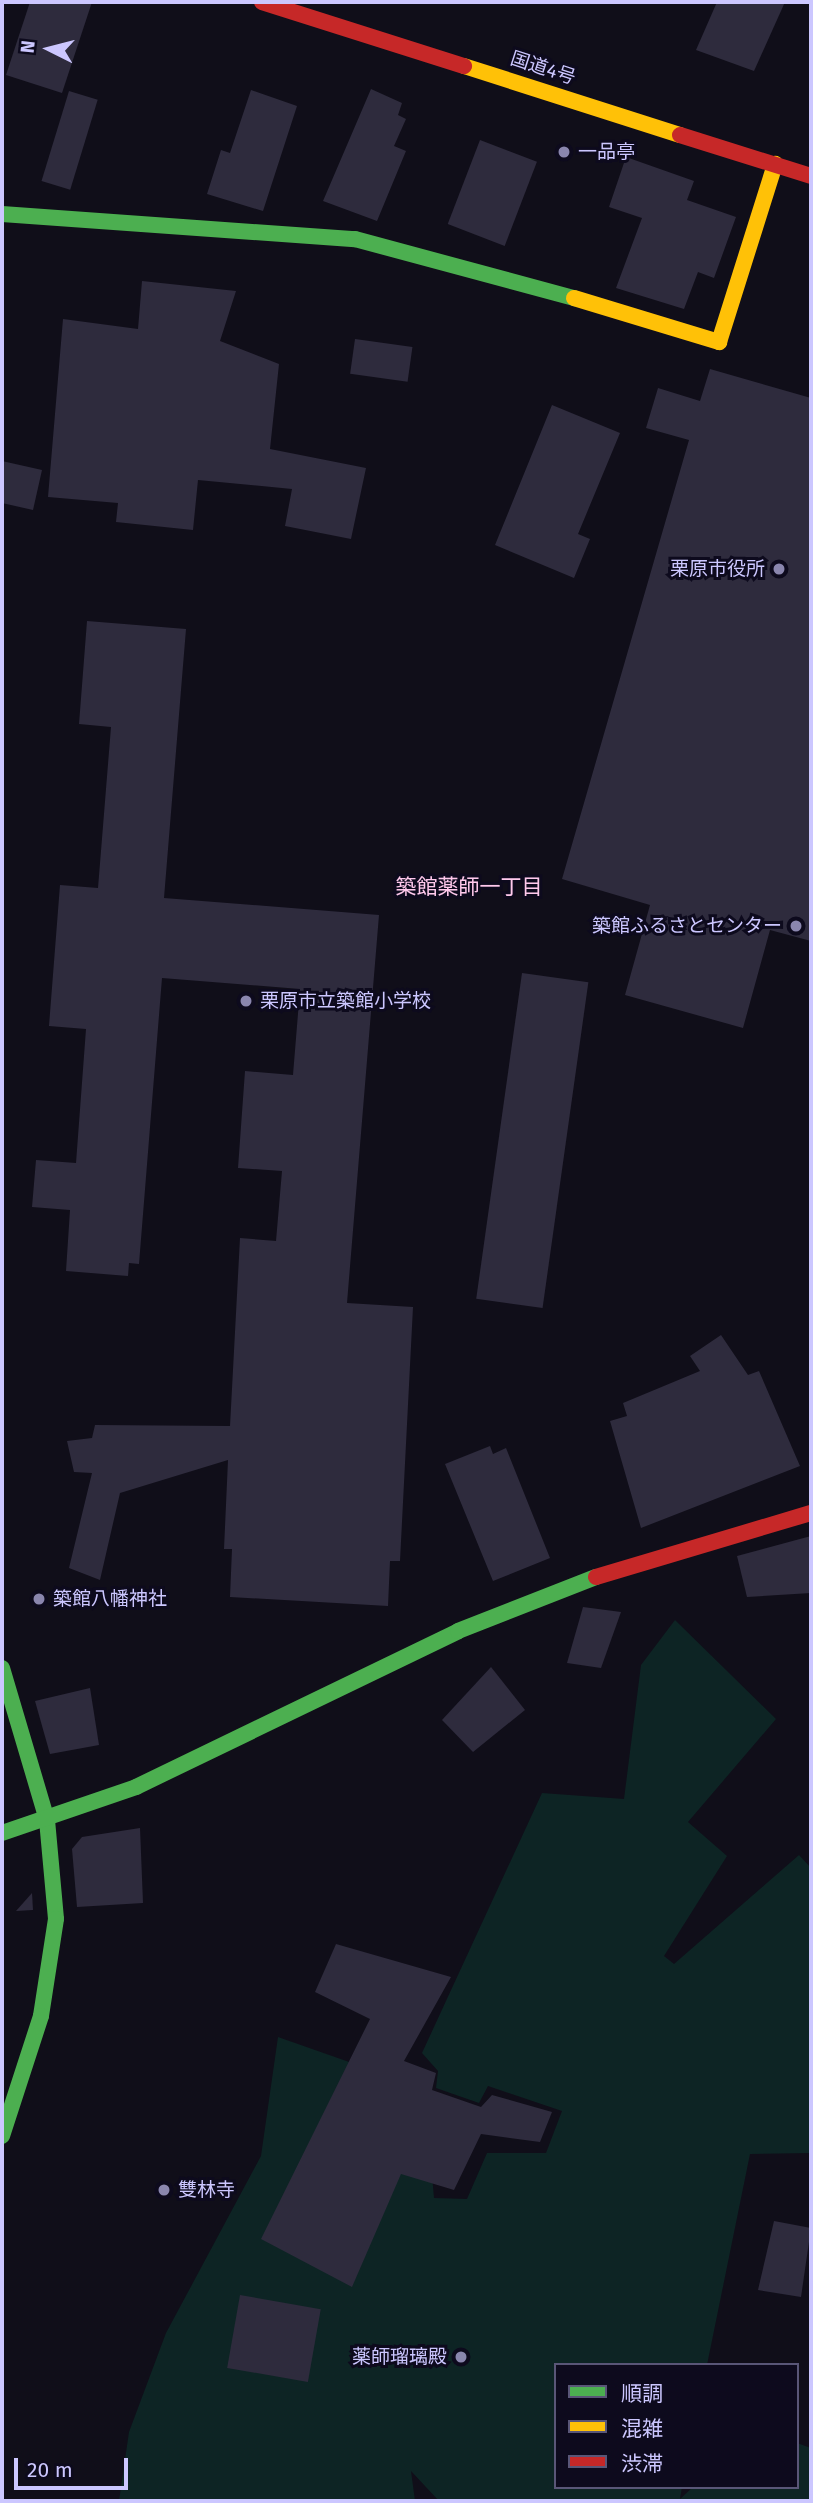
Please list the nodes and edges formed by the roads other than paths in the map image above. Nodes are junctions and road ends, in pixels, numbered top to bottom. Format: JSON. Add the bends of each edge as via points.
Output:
{"nodes":[{"id":1,"x":262,"y":2,"type":"edge"},
{"id":2,"x":775,"y":164,"type":"junction"},
{"id":3,"x":811,"y":176,"type":"edge"},
{"id":4,"x":2,"y":214,"type":"edge"},
{"id":5,"x":811,"y":1513,"type":"edge"},
{"id":6,"x":2,"y":1668,"type":"edge"},
{"id":7,"x":47,"y":1820,"type":"junction"},
{"id":8,"x":2,"y":1833,"type":"edge"},
{"id":9,"x":2,"y":2136,"type":"edge"}],
"edges":[{"from":1,"to":2,"type":"main road","name":"国道4号"},
{"from":2,"to":3,"type":"main road","name":"国道4号"},
{"from":2,"to":4,"type":"main road","via":[[719,342],[443,259],[355,239]]},
{"from":5,"to":7,"type":"main road","via":[[636,1561],[458,1631],[136,1787]]},
{"from":6,"to":7,"type":"main road"},
{"from":7,"to":8,"type":"main road"},
{"from":7,"to":9,"type":"main road","via":[[54,1931],[41,2016]]}]}
